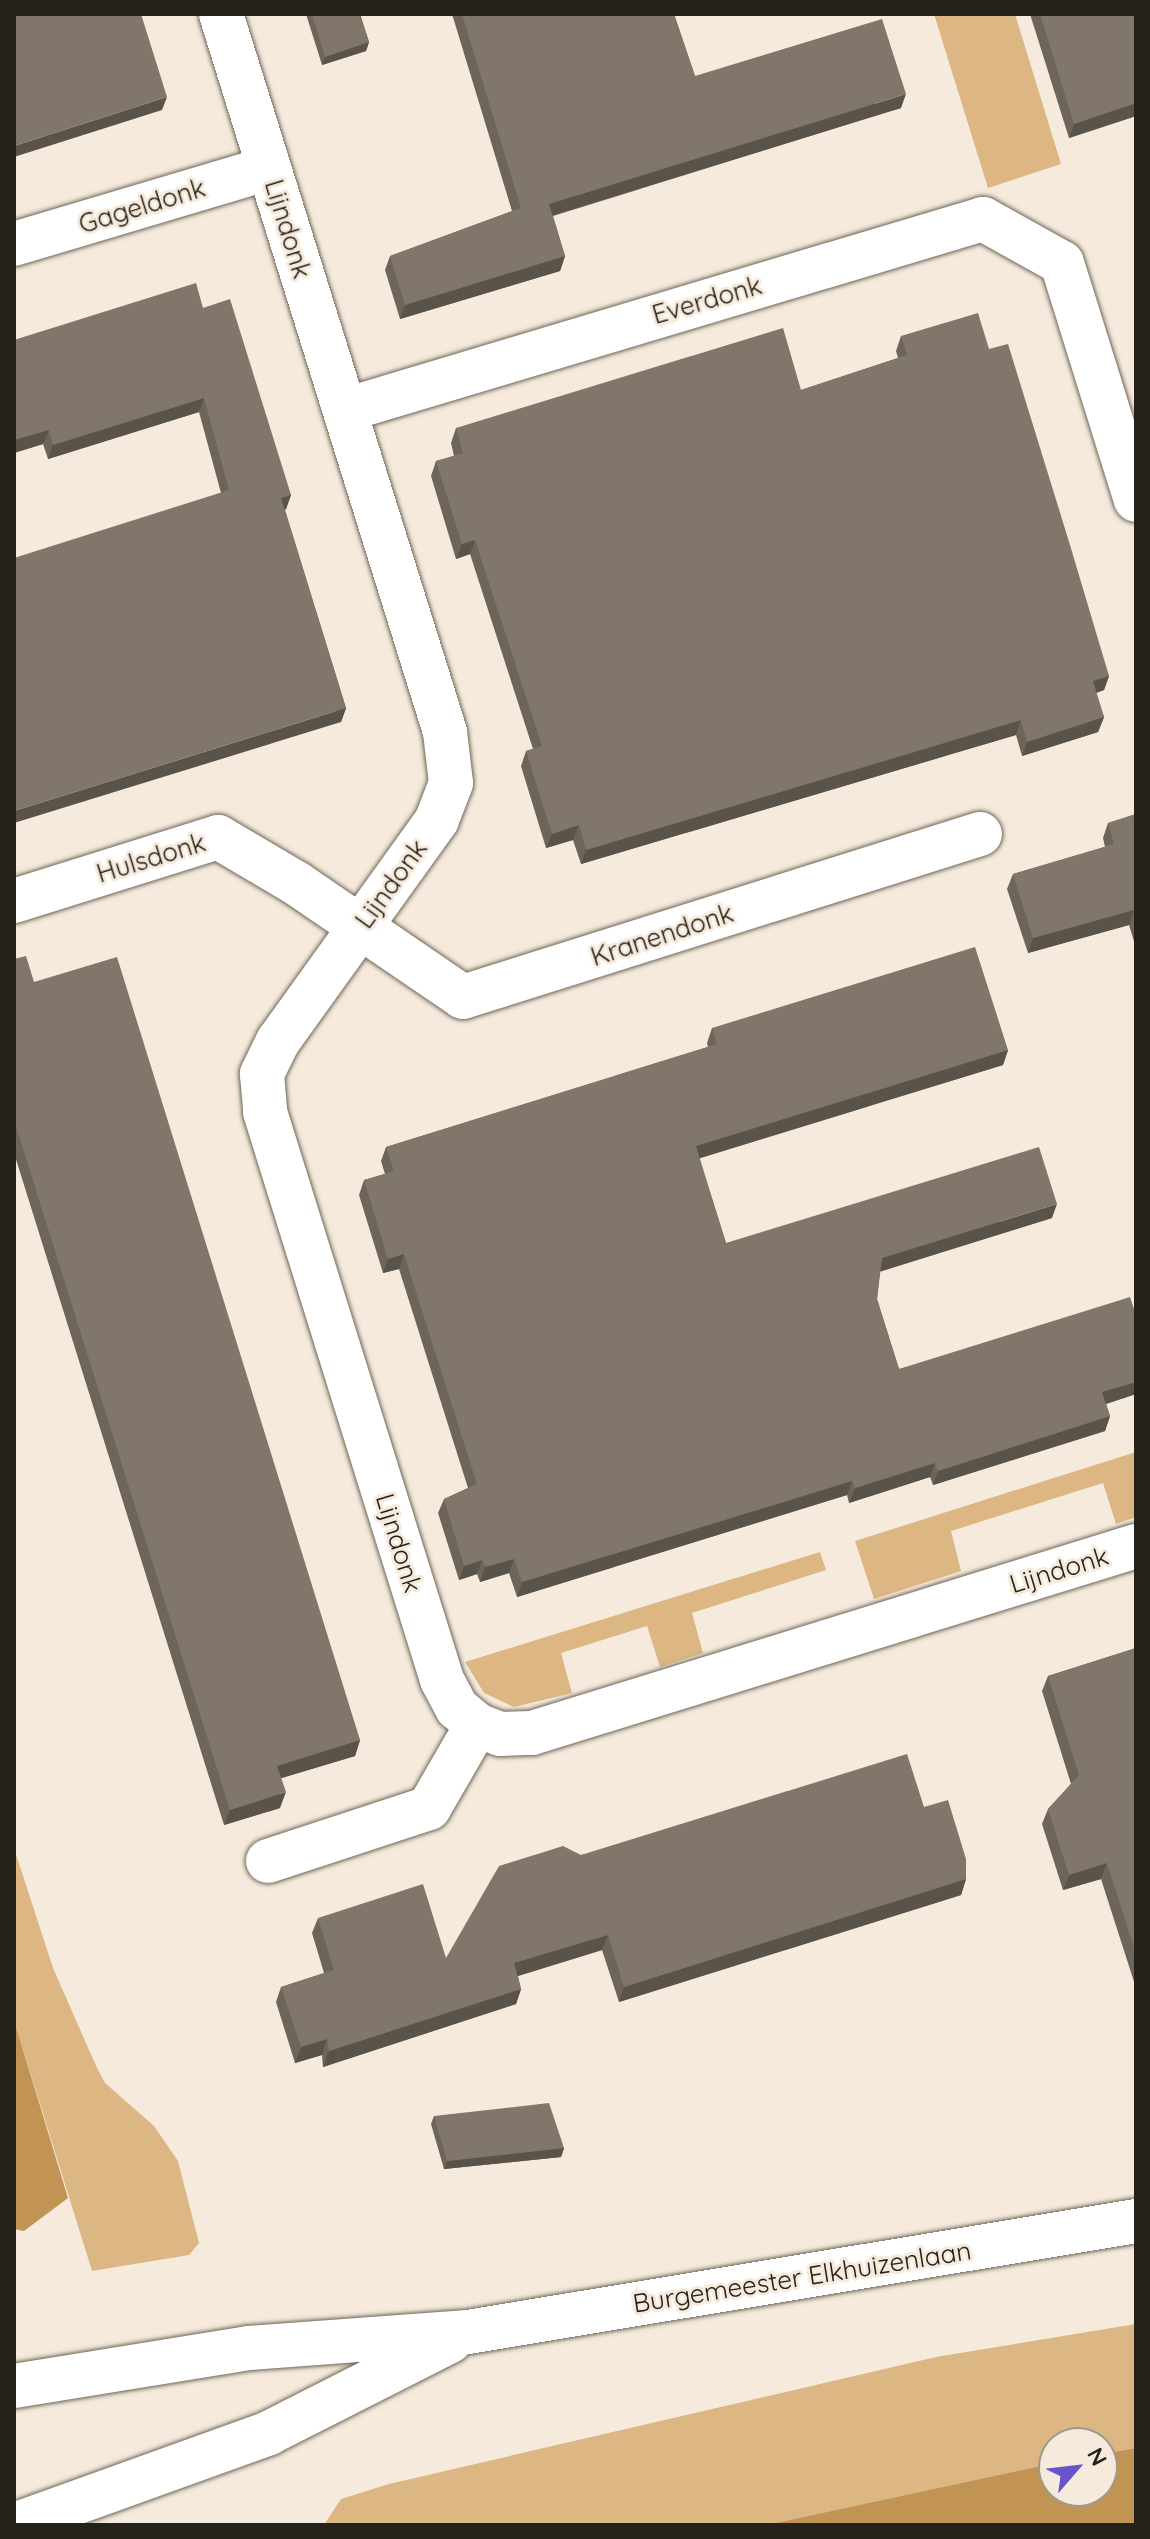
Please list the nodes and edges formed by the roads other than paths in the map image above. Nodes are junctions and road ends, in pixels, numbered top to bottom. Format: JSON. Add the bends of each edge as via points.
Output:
{"nodes":[{"id":1,"x":221,"y":14,"type":"edge"},
{"id":2,"x":269,"y":168,"type":"junction"},
{"id":3,"x":14,"y":244,"type":"edge"},
{"id":4,"x":345,"y":410,"type":"junction"},
{"id":5,"x":1136,"y":500,"type":"edge"},
{"id":6,"x":980,"y":834,"type":"dead end"},
{"id":7,"x":14,"y":901,"type":"edge"},
{"id":8,"x":360,"y":927,"type":"junction"},
{"id":9,"x":1136,"y":1546,"type":"edge"},
{"id":10,"x":477,"y":1725,"type":"junction"},
{"id":11,"x":268,"y":1861,"type":"dead end"},
{"id":12,"x":1136,"y":2221,"type":"edge"},
{"id":13,"x":468,"y":2332,"type":"junction"},
{"id":14,"x":14,"y":2386,"type":"edge"},
{"id":15,"x":14,"y":2525,"type":"edge"}],
"edges":[{"from":1,"to":2,"type":"street","name":"Lijndonk"},
{"from":2,"to":3,"type":"street","name":"Gageldonk"},
{"from":2,"to":4,"type":"street","name":"Lijndonk"},
{"from":4,"to":5,"type":"street","name":"Everdonk","via":[[983,219],[1062,263]]},
{"from":4,"to":8,"type":"street","name":"Lijndonk","via":[[445,732],[451,783],[437,820]]},
{"from":6,"to":8,"type":"street","name":"Kranendonk","via":[[463,997]]},
{"from":7,"to":8,"type":"street","name":"Hulsdonk","via":[[218,837]]},
{"from":8,"to":10,"type":"street","name":"Lijndonk","via":[[278,1041],[262,1074],[265,1112],[442,1680],[457,1708]]},
{"from":9,"to":10,"type":"street","name":"Lijndonk","via":[[532,1733],[500,1734]]},
{"from":10,"to":11,"type":"street","via":[[429,1808]]},
{"from":12,"to":13,"type":"street","name":"Burgemeester Elkhuizenlaan"},
{"from":13,"to":14,"type":"street","name":"Burgemeester Elkhuizenlaan","via":[[249,2348]]},
{"from":13,"to":15,"type":"street","name":"Burgemeester Elkhuizenlaan","via":[[269,2433]]}]}
